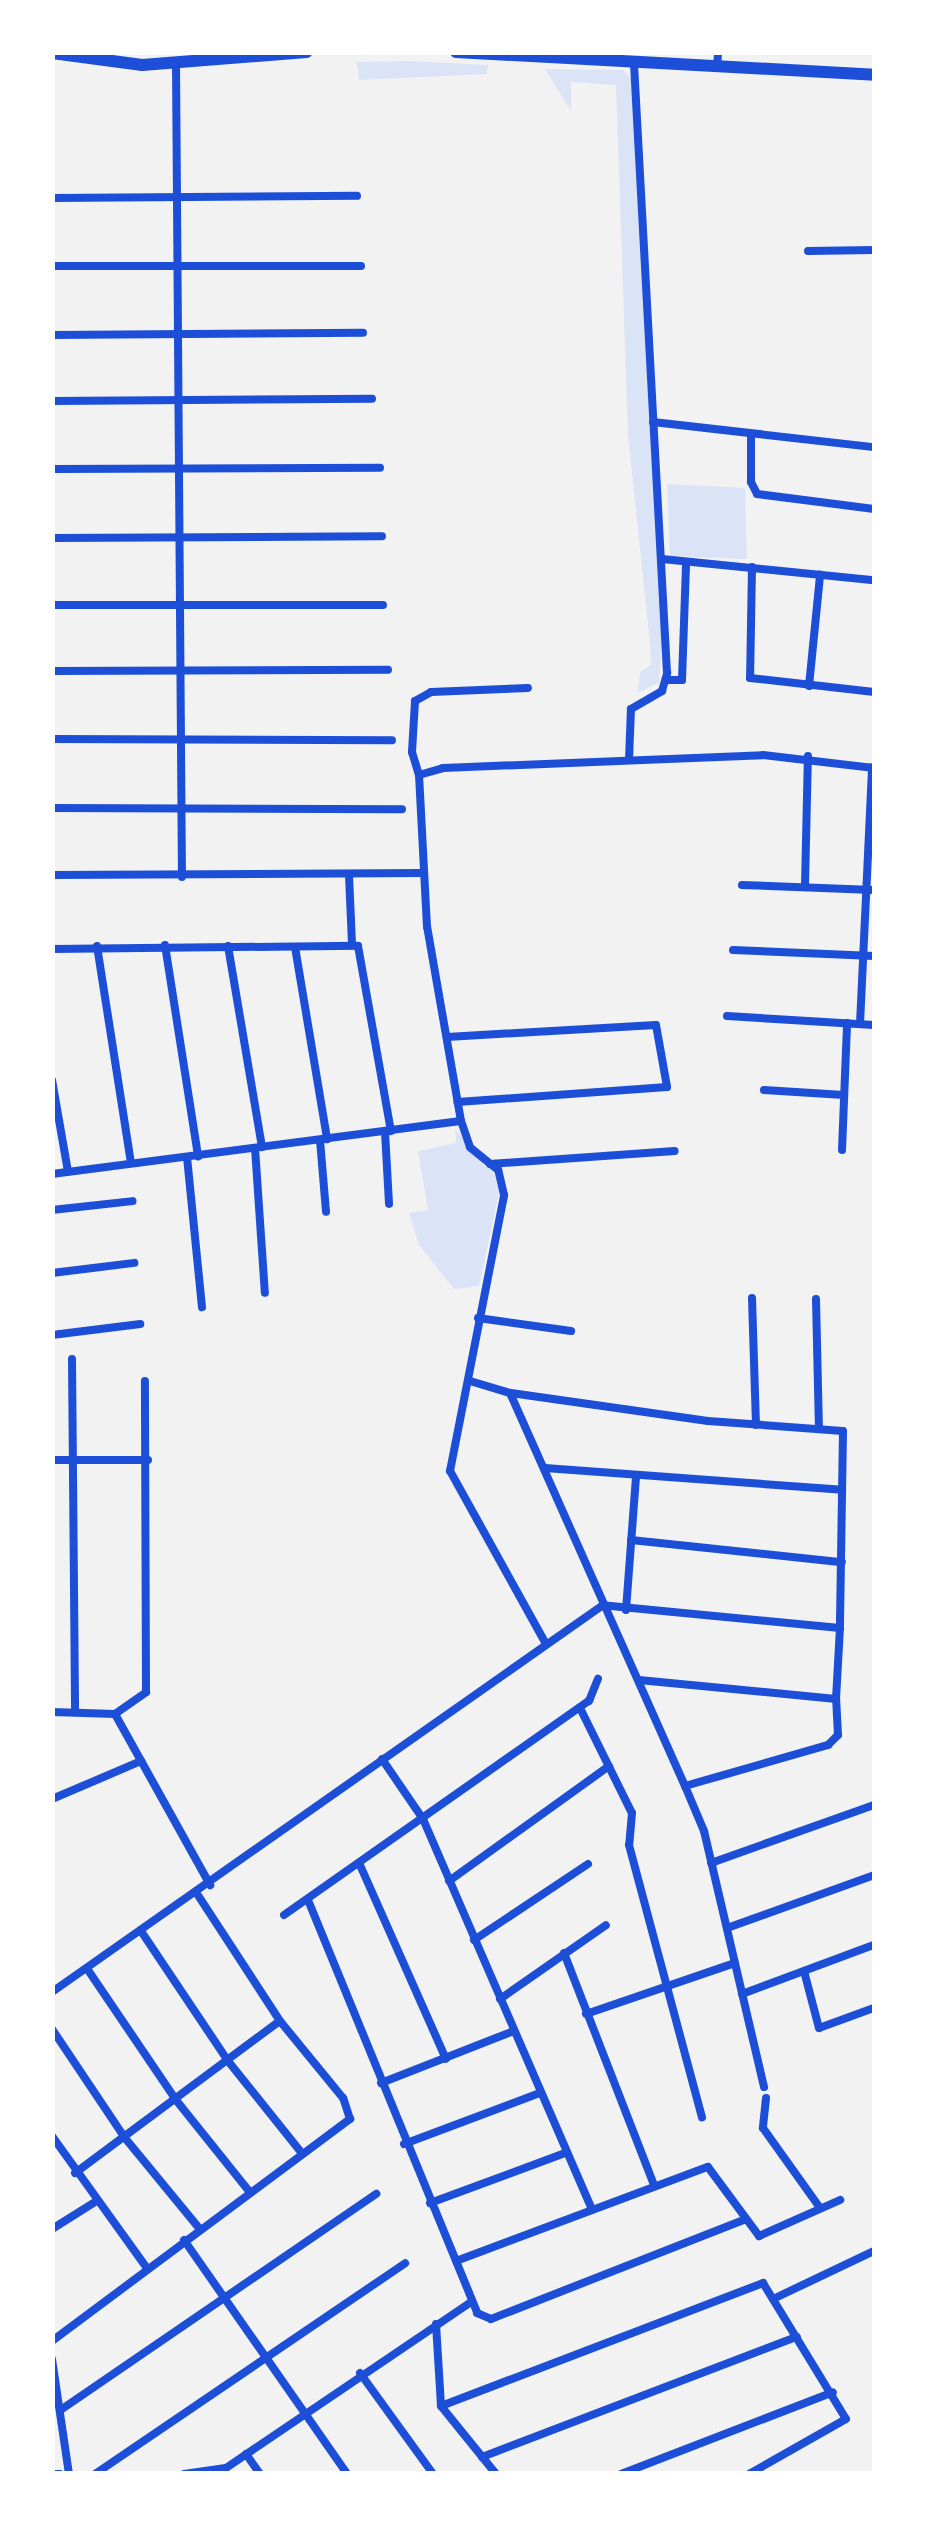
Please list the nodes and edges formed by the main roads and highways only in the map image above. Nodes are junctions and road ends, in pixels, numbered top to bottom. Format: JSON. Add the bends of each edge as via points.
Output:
{"nodes":[{"id":1,"x":306,"y":52,"type":"edge"},
{"id":2,"x":456,"y":52,"type":"edge"},
{"id":3,"x":57,"y":53,"type":"edge"},
{"id":4,"x":524,"y":54,"type":"edge"},
{"id":5,"x":874,"y":75,"type":"edge"}],
"edges":[{"from":1,"to":3,"type":"main road","via":[[176,64]]},
{"from":2,"to":4,"type":"main road"},
{"from":4,"to":5,"type":"main road"}]}
